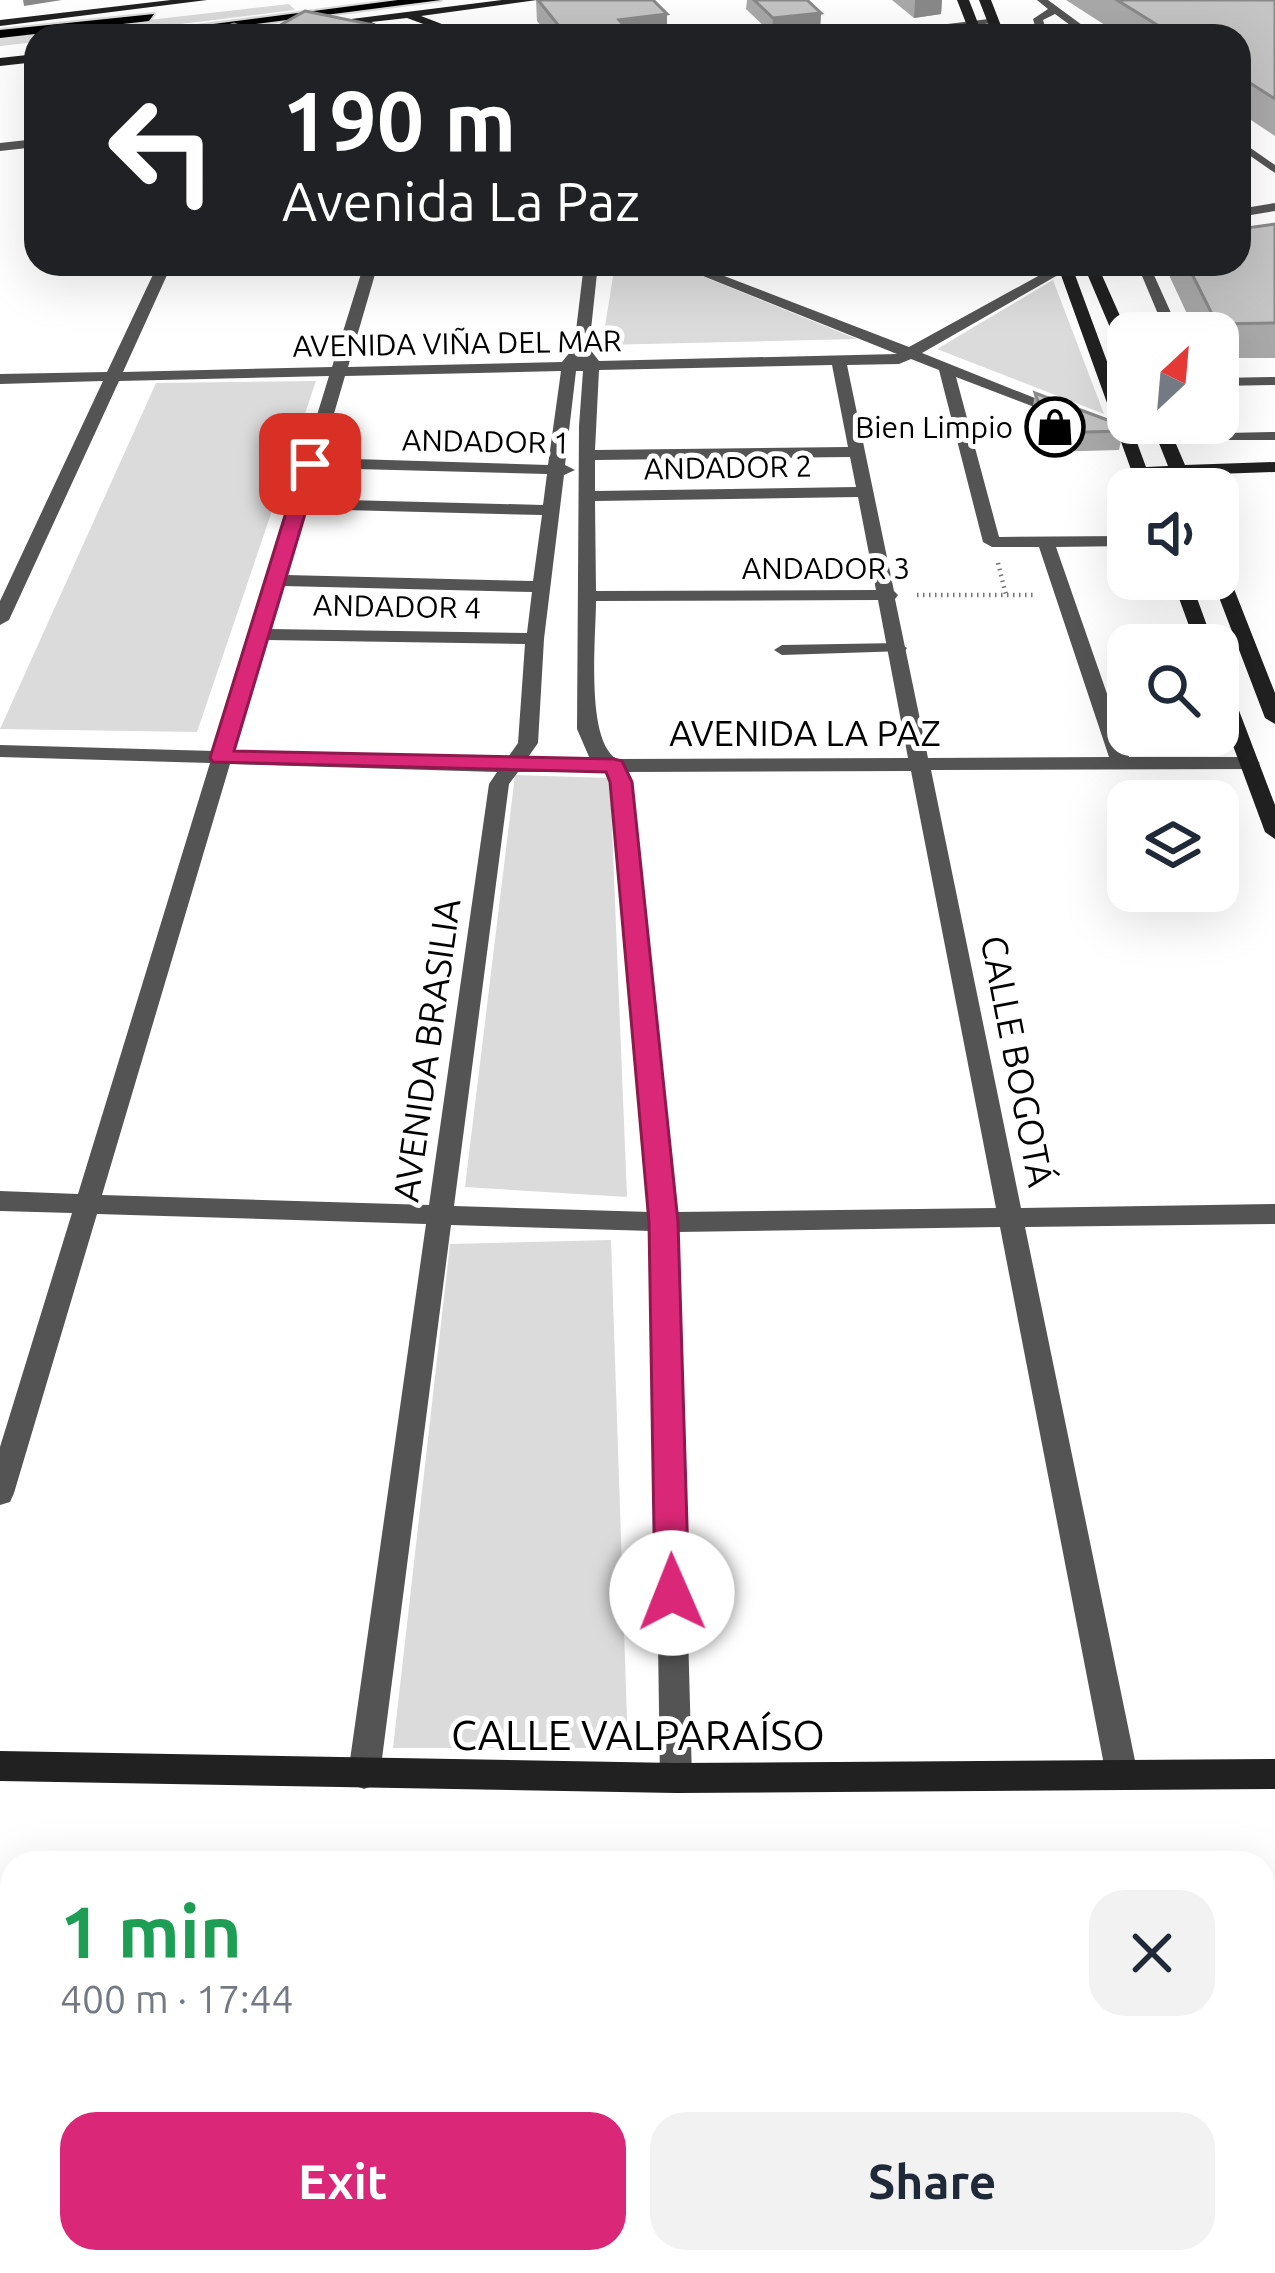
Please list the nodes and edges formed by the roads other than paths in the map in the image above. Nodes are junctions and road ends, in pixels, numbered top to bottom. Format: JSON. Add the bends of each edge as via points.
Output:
{"nodes":[{"id":1,"x":200,"y":0,"type":"edge"},
{"id":2,"x":307,"y":0,"type":"edge"},
{"id":3,"x":434,"y":0,"type":"edge"},
{"id":4,"x":531,"y":0,"type":"edge"},
{"id":5,"x":985,"y":0,"type":"edge"},
{"id":6,"x":1042,"y":0,"type":"edge"},
{"id":7,"x":148,"y":3,"type":"edge"},
{"id":8,"x":1054,"y":10,"type":"junction"},
{"id":9,"x":405,"y":15,"type":"junction"},
{"id":10,"x":354,"y":20,"type":"junction"},
{"id":11,"x":993,"y":20,"type":"junction"},
{"id":12,"x":0,"y":23,"type":"edge"},
{"id":13,"x":162,"y":24,"type":"edge"},
{"id":14,"x":229,"y":24,"type":"edge"},
{"id":15,"x":321,"y":24,"type":"edge"},
{"id":16,"x":366,"y":24,"type":"edge"},
{"id":17,"x":432,"y":24,"type":"edge"},
{"id":18,"x":985,"y":24,"type":"edge"},
{"id":19,"x":994,"y":24,"type":"edge"},
{"id":20,"x":1039,"y":24,"type":"edge"},
{"id":21,"x":1074,"y":24,"type":"edge"},
{"id":22,"x":5,"y":146,"type":"edge"},
{"id":23,"x":1251,"y":152,"type":"edge"},
{"id":24,"x":1260,"y":158,"type":"junction"},
{"id":25,"x":1251,"y":159,"type":"edge"},
{"id":26,"x":0,"y":160,"type":"edge"},
{"id":27,"x":1275,"y":170,"type":"edge"},
{"id":28,"x":159,"y":276,"type":"edge"},
{"id":29,"x":366,"y":276,"type":"edge"},
{"id":30,"x":591,"y":276,"type":"edge"},
{"id":31,"x":712,"y":276,"type":"edge"},
{"id":32,"x":1042,"y":276,"type":"edge"},
{"id":33,"x":1065,"y":276,"type":"edge"},
{"id":34,"x":1095,"y":276,"type":"edge"},
{"id":35,"x":1148,"y":276,"type":"edge"},
{"id":36,"x":1111,"y":312,"type":"edge"},
{"id":37,"x":1164,"y":312,"type":"edge"},
{"id":38,"x":912,"y":350,"type":"junction"},
{"id":39,"x":581,"y":360,"type":"junction"},
{"id":40,"x":839,"y":362,"type":"junction"},
{"id":41,"x":946,"y":367,"type":"junction"},
{"id":42,"x":339,"y":368,"type":"junction"},
{"id":43,"x":114,"y":373,"type":"junction"},
{"id":44,"x":0,"y":374,"type":"edge"},
{"id":45,"x":1275,"y":381,"type":"edge"},
{"id":46,"x":1239,"y":382,"type":"edge"},
{"id":47,"x":1107,"y":385,"type":"edge"},
{"id":48,"x":1087,"y":421,"type":"edge"},
{"id":49,"x":1275,"y":436,"type":"edge"},
{"id":50,"x":1239,"y":437,"type":"edge"},
{"id":51,"x":859,"y":452,"type":"junction"},
{"id":52,"x":587,"y":463,"type":"junction"},
{"id":53,"x":310,"y":464,"type":"junction"},
{"id":54,"x":1275,"y":466,"type":"edge"},
{"id":55,"x":556,"y":470,"type":"junction"},
{"id":56,"x":1239,"y":472,"type":"edge"},
{"id":57,"x":1239,"y":481,"type":"edge"},
{"id":58,"x":1275,"y":481,"type":"edge"},
{"id":59,"x":868,"y":492,"type":"junction"},
{"id":60,"x":589,"y":496,"type":"junction"},
{"id":61,"x":298,"y":504,"type":"junction"},
{"id":62,"x":550,"y":510,"type":"junction"},
{"id":63,"x":1046,"y":542,"type":"junction"},
{"id":64,"x":1107,"y":542,"type":"edge"},
{"id":65,"x":275,"y":580,"type":"junction"},
{"id":66,"x":541,"y":586,"type":"junction"},
{"id":67,"x":889,"y":595,"type":"junction"},
{"id":68,"x":589,"y":596,"type":"junction"},
{"id":69,"x":1229,"y":600,"type":"edge"},
{"id":70,"x":0,"y":620,"type":"edge"},
{"id":71,"x":259,"y":634,"type":"junction"},
{"id":72,"x":535,"y":639,"type":"junction"},
{"id":73,"x":899,"y":648,"type":"junction"},
{"id":74,"x":782,"y":650,"type":"dead end"},
{"id":75,"x":1275,"y":718,"type":"edge"},
{"id":76,"x":1239,"y":735,"type":"edge"},
{"id":77,"x":0,"y":751,"type":"edge"},
{"id":78,"x":221,"y":758,"type":"junction"},
{"id":79,"x":1121,"y":764,"type":"junction"},
{"id":80,"x":1250,"y":764,"type":"junction"},
{"id":81,"x":923,"y":765,"type":"junction"},
{"id":82,"x":510,"y":766,"type":"junction"},
{"id":83,"x":614,"y":766,"type":"junction"},
{"id":84,"x":1275,"y":832,"type":"edge"},
{"id":85,"x":0,"y":1201,"type":"edge"},
{"id":86,"x":87,"y":1204,"type":"junction"},
{"id":87,"x":440,"y":1214,"type":"junction"},
{"id":88,"x":1275,"y":1214,"type":"edge"},
{"id":89,"x":1012,"y":1218,"type":"junction"},
{"id":90,"x":664,"y":1222,"type":"junction"},
{"id":91,"x":0,"y":1493,"type":"edge"},
{"id":92,"x":0,"y":1766,"type":"edge"},
{"id":93,"x":364,"y":1774,"type":"junction"},
{"id":94,"x":1122,"y":1774,"type":"junction"},
{"id":95,"x":1275,"y":1774,"type":"edge"},
{"id":96,"x":676,"y":1778,"type":"junction"}],
"edges":[{"from":1,"to":7,"type":"main road"},
{"from":2,"to":13,"type":"main road"},
{"from":3,"to":14,"type":"main road"},
{"from":4,"to":9,"type":"main road"},
{"from":5,"to":11,"type":"main road"},
{"from":6,"to":8,"type":"lane"},
{"from":7,"to":12,"type":"main road"},
{"from":8,"to":20,"type":"lane"},
{"from":8,"to":21,"type":"lane"},
{"from":9,"to":10,"type":"main road"},
{"from":9,"to":17,"type":"main road"},
{"from":10,"to":15,"type":"main road"},
{"from":10,"to":16,"type":"main road"},
{"from":11,"to":18,"type":"street"},
{"from":11,"to":19,"type":"main road"},
{"from":22,"to":26,"type":"street"},
{"from":23,"to":24,"type":"lane"},
{"from":24,"to":25,"type":"lane"},
{"from":24,"to":27,"type":"lane"},
{"from":28,"to":43,"type":"street"},
{"from":29,"to":42,"type":"street"},
{"from":30,"to":39,"type":"street","name":"AVENIDA BRASILIA"},
{"from":31,"to":38,"type":"street"},
{"from":32,"to":38,"type":"street"},
{"from":33,"to":47,"type":"main road"},
{"from":34,"to":36,"type":"main road"},
{"from":35,"to":37,"type":"lane"},
{"from":38,"to":39,"type":"street","name":"AVENIDA VIÑA DEL MAR"},
{"from":38,"to":40,"type":"street","name":"AVENIDA VIÑA DEL MAR"},
{"from":38,"to":41,"type":"street"},
{"from":39,"to":40,"type":"street","name":"AVENIDA VIÑA DEL MAR"},
{"from":39,"to":42,"type":"street","name":"AVENIDA VIÑA DEL MAR"},
{"from":39,"to":52,"type":"street","name":"AVENIDA BRASILIA"},
{"from":39,"to":55,"type":"street","name":"AVENIDA BRASILIA"},
{"from":40,"to":51,"type":"street","name":"CALLE BOGOTÁ"},
{"from":41,"to":48,"type":"street"},
{"from":41,"to":63,"type":"street","via":[[992,542]]},
{"from":42,"to":43,"type":"street","name":"AVENIDA VIÑA DEL MAR"},
{"from":42,"to":53,"type":"street"},
{"from":43,"to":44,"type":"street","name":"AVENIDA VIÑA DEL MAR"},
{"from":43,"to":70,"type":"street"},
{"from":45,"to":46,"type":"lane"},
{"from":49,"to":50,"type":"lane"},
{"from":51,"to":52,"type":"street","name":"ANDADOR 1"},
{"from":51,"to":59,"type":"street","name":"CALLE BOGOTÁ"},
{"from":52,"to":55,"type":"street","name":"ANDADOR 1"},
{"from":52,"to":60,"type":"street","name":"AVENIDA BRASILIA"},
{"from":53,"to":55,"type":"street","name":"ANDADOR 1"},
{"from":53,"to":61,"type":"street"},
{"from":54,"to":56,"type":"main road"},
{"from":55,"to":62,"type":"street","name":"AVENIDA BRASILIA"},
{"from":57,"to":58,"type":"main road"},
{"from":59,"to":60,"type":"street","name":"ANDADOR 2"},
{"from":59,"to":67,"type":"street","name":"CALLE BOGOTÁ"},
{"from":60,"to":68,"type":"street","name":"AVENIDA BRASILIA"},
{"from":61,"to":62,"type":"street"},
{"from":61,"to":65,"type":"street"},
{"from":62,"to":66,"type":"street","name":"AVENIDA BRASILIA"},
{"from":63,"to":64,"type":"street"},
{"from":63,"to":79,"type":"street"},
{"from":65,"to":66,"type":"street"},
{"from":65,"to":71,"type":"street"},
{"from":66,"to":72,"type":"street","name":"AVENIDA BRASILIA"},
{"from":67,"to":68,"type":"street","name":"ANDADOR 3"},
{"from":67,"to":73,"type":"street","name":"CALLE BOGOTÁ"},
{"from":68,"to":83,"type":"street","name":"AVENIDA BRASILIA","via":[[587,729],[598,757]]},
{"from":69,"to":75,"type":"main road"},
{"from":71,"to":72,"type":"street","name":"ANDADOR 4"},
{"from":71,"to":78,"type":"street"},
{"from":72,"to":82,"type":"street","name":"AVENIDA BRASILIA","via":[[528,743]]},
{"from":73,"to":74,"type":"lane"},
{"from":73,"to":81,"type":"street","name":"CALLE BOGOTÁ"},
{"from":76,"to":80,"type":"main road"},
{"from":77,"to":78,"type":"street","name":"AVENIDA LA PAZ"},
{"from":78,"to":82,"type":"street","name":"AVENIDA LA PAZ"},
{"from":78,"to":86,"type":"street"},
{"from":79,"to":80,"type":"street","name":"AVENIDA LA PAZ"},
{"from":79,"to":81,"type":"street","name":"AVENIDA LA PAZ"},
{"from":80,"to":84,"type":"main road"},
{"from":81,"to":83,"type":"street","name":"AVENIDA LA PAZ"},
{"from":81,"to":89,"type":"street","name":"CALLE BOGOTÁ"},
{"from":82,"to":83,"type":"street","name":"AVENIDA LA PAZ"},
{"from":82,"to":87,"type":"street","name":"AVENIDA BRASILIA","via":[[499,784]]},
{"from":83,"to":90,"type":"street","name":"AVENIDA BRASILIA","via":[[625,795]]},
{"from":85,"to":86,"type":"street"},
{"from":86,"to":87,"type":"street"},
{"from":86,"to":91,"type":"street"},
{"from":87,"to":90,"type":"street"},
{"from":87,"to":93,"type":"street","name":"AVENIDA BRASILIA"},
{"from":88,"to":89,"type":"street"},
{"from":89,"to":90,"type":"street"},
{"from":89,"to":94,"type":"street","name":"CALLE BOGOTÁ"},
{"from":90,"to":96,"type":"street","name":"AVENIDA BRASILIA"},
{"from":92,"to":93,"type":"main road","name":"CALLE VALPARAÍSO"},
{"from":93,"to":96,"type":"main road","name":"CALLE VALPARAÍSO"},
{"from":94,"to":95,"type":"main road","name":"CALLE VALPARAÍSO"},
{"from":94,"to":96,"type":"main road","name":"CALLE VALPARAÍSO"}]}
